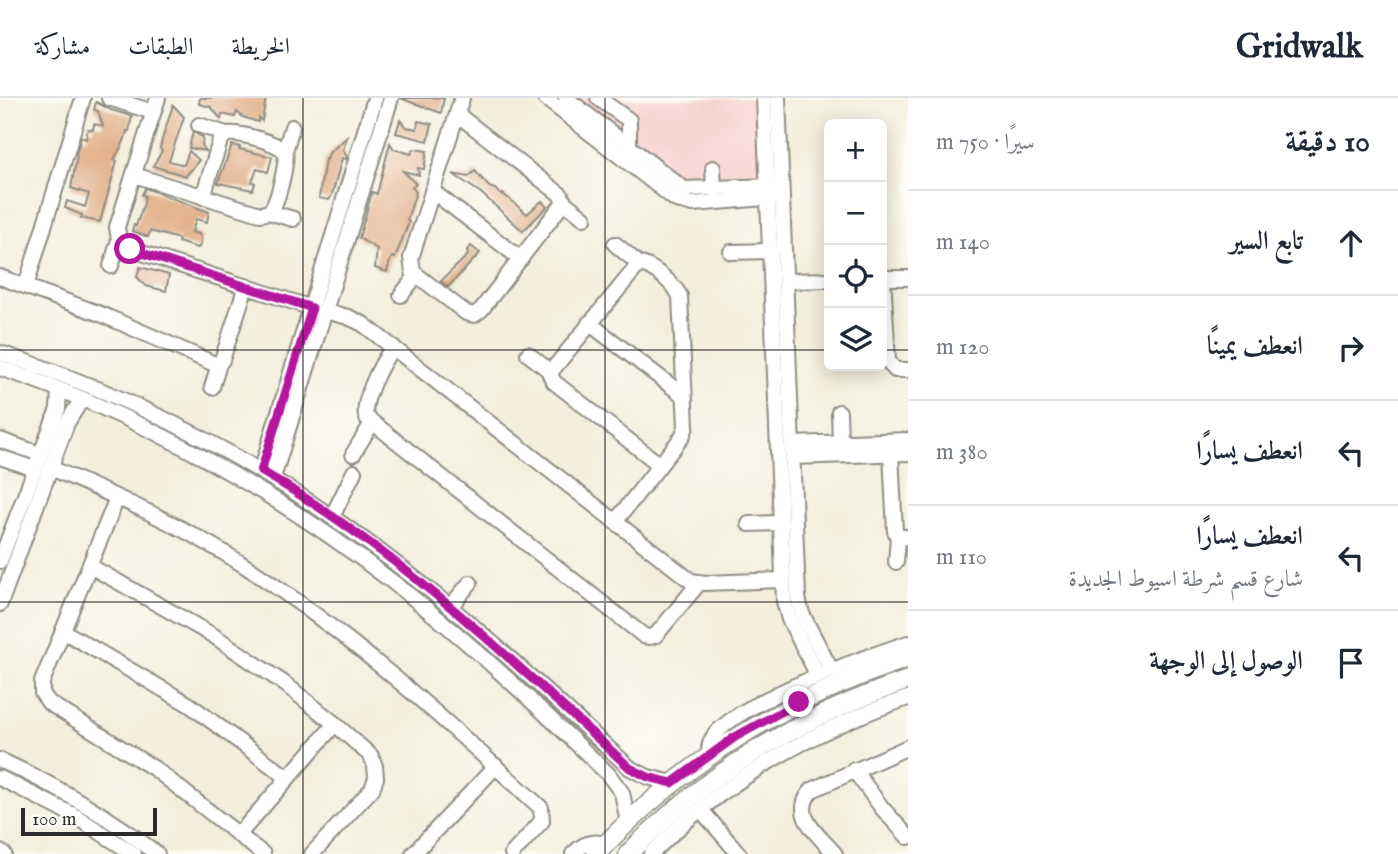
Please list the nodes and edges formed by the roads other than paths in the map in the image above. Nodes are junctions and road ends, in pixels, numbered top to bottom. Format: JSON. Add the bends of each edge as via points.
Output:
{"nodes":[{"id":1,"x":83,"y":98,"type":"edge"},
{"id":2,"x":108,"y":98,"type":"edge"},
{"id":3,"x":375,"y":98,"type":"edge"},
{"id":4,"x":391,"y":98,"type":"edge"},
{"id":5,"x":462,"y":98,"type":"edge"},
{"id":6,"x":545,"y":98,"type":"edge"},
{"id":7,"x":566,"y":98,"type":"edge"},
{"id":8,"x":598,"y":98,"type":"edge"},
{"id":9,"x":764,"y":98,"type":"edge"},
{"id":10,"x":779,"y":98,"type":"edge"},
{"id":11,"x":156,"y":105,"type":"edge"},
{"id":12,"x":457,"y":114,"type":"junction"},
{"id":13,"x":199,"y":124,"type":"dead end"},
{"id":14,"x":292,"y":127,"type":"dead end"},
{"id":15,"x":226,"y":134,"type":"junction"},
{"id":16,"x":285,"y":151,"type":"junction"},
{"id":17,"x":632,"y":156,"type":"junction"},
{"id":18,"x":713,"y":167,"type":"dead end"},
{"id":19,"x":134,"y":175,"type":"junction"},
{"id":20,"x":714,"y":189,"type":"junction"},
{"id":21,"x":432,"y":191,"type":"junction"},
{"id":22,"x":775,"y":192,"type":"junction"},
{"id":23,"x":203,"y":197,"type":"junction"},
{"id":24,"x":564,"y":202,"type":"junction"},
{"id":25,"x":269,"y":212,"type":"junction"},
{"id":26,"x":584,"y":218,"type":"dead end"},
{"id":27,"x":293,"y":219,"type":"dead end"},
{"id":28,"x":119,"y":240,"type":"junction"},
{"id":29,"x":615,"y":244,"type":"dead end"},
{"id":30,"x":337,"y":246,"type":"junction"},
{"id":31,"x":770,"y":251,"type":"junction"},
{"id":32,"x":731,"y":252,"type":"dead end"},
{"id":33,"x":521,"y":259,"type":"junction"},
{"id":34,"x":639,"y":264,"type":"junction"},
{"id":35,"x":111,"y":266,"type":"dead end"},
{"id":36,"x":417,"y":275,"type":"junction"},
{"id":37,"x":0,"y":277,"type":"edge"},
{"id":38,"x":887,"y":278,"type":"edge"},
{"id":39,"x":908,"y":278,"type":"edge"},
{"id":40,"x":824,"y":280,"type":"edge"},
{"id":41,"x":787,"y":281,"type":"junction"},
{"id":42,"x":26,"y":286,"type":"junction"},
{"id":43,"x":246,"y":286,"type":"junction"},
{"id":44,"x":401,"y":295,"type":"dead end"},
{"id":45,"x":885,"y":308,"type":"edge"},
{"id":46,"x":318,"y":310,"type":"junction"},
{"id":47,"x":589,"y":323,"type":"junction"},
{"id":48,"x":393,"y":347,"type":"junction"},
{"id":49,"x":0,"y":353,"type":"edge"},
{"id":50,"x":528,"y":354,"type":"dead end"},
{"id":51,"x":219,"y":364,"type":"junction"},
{"id":52,"x":0,"y":368,"type":"edge"},
{"id":53,"x":908,"y":370,"type":"edge"},
{"id":54,"x":551,"y":372,"type":"junction"},
{"id":55,"x":212,"y":387,"type":"dead end"},
{"id":56,"x":59,"y":389,"type":"junction"},
{"id":57,"x":684,"y":396,"type":"junction"},
{"id":58,"x":82,"y":398,"type":"junction"},
{"id":59,"x":839,"y":412,"type":"dead end"},
{"id":60,"x":372,"y":423,"type":"junction"},
{"id":61,"x":0,"y":440,"type":"edge"},
{"id":62,"x":908,"y":440,"type":"edge"},
{"id":63,"x":840,"y":442,"type":"junction"},
{"id":64,"x":792,"y":451,"type":"junction"},
{"id":65,"x":908,"y":453,"type":"edge"},
{"id":66,"x":40,"y":454,"type":"junction"},
{"id":67,"x":352,"y":454,"type":"dead end"},
{"id":68,"x":891,"y":454,"type":"junction"},
{"id":69,"x":0,"y":457,"type":"edge"},
{"id":70,"x":660,"y":465,"type":"junction"},
{"id":71,"x":51,"y":468,"type":"junction"},
{"id":72,"x":35,"y":469,"type":"junction"},
{"id":73,"x":354,"y":472,"type":"dead end"},
{"id":74,"x":267,"y":474,"type":"junction"},
{"id":75,"x":117,"y":498,"type":"junction"},
{"id":76,"x":318,"y":507,"type":"junction"},
{"id":77,"x":332,"y":517,"type":"junction"},
{"id":78,"x":785,"y":518,"type":"junction"},
{"id":79,"x":309,"y":522,"type":"junction"},
{"id":80,"x":615,"y":522,"type":"junction"},
{"id":81,"x":749,"y":524,"type":"dead end"},
{"id":82,"x":903,"y":537,"type":"edge"},
{"id":83,"x":0,"y":561,"type":"edge"},
{"id":84,"x":896,"y":562,"type":"dead end"},
{"id":85,"x":90,"y":565,"type":"junction"},
{"id":86,"x":783,"y":580,"type":"junction"},
{"id":87,"x":470,"y":583,"type":"dead end"},
{"id":88,"x":699,"y":583,"type":"junction"},
{"id":89,"x":0,"y":604,"type":"edge"},
{"id":90,"x":450,"y":607,"type":"junction"},
{"id":91,"x":63,"y":631,"type":"junction"},
{"id":92,"x":908,"y":643,"type":"edge"},
{"id":93,"x":908,"y":658,"type":"edge"},
{"id":94,"x":863,"y":666,"type":"junction"},
{"id":95,"x":825,"y":673,"type":"junction"},
{"id":96,"x":908,"y":680,"type":"edge"},
{"id":97,"x":908,"y":698,"type":"edge"},
{"id":98,"x":335,"y":724,"type":"junction"},
{"id":99,"x":908,"y":747,"type":"edge"},
{"id":100,"x":774,"y":748,"type":"junction"},
{"id":101,"x":709,"y":755,"type":"junction"},
{"id":102,"x":0,"y":760,"type":"edge"},
{"id":103,"x":496,"y":766,"type":"junction"},
{"id":104,"x":854,"y":770,"type":"junction"},
{"id":105,"x":722,"y":774,"type":"junction"},
{"id":106,"x":0,"y":778,"type":"edge"},
{"id":107,"x":288,"y":778,"type":"junction"},
{"id":108,"x":672,"y":783,"type":"junction"},
{"id":109,"x":701,"y":810,"type":"junction"},
{"id":110,"x":678,"y":818,"type":"junction"},
{"id":111,"x":628,"y":822,"type":"junction"},
{"id":112,"x":240,"y":834,"type":"junction"},
{"id":113,"x":908,"y":836,"type":"edge"},
{"id":114,"x":601,"y":849,"type":"edge"},
{"id":115,"x":134,"y":854,"type":"edge"},
{"id":116,"x":157,"y":854,"type":"edge"},
{"id":117,"x":264,"y":854,"type":"edge"},
{"id":118,"x":312,"y":854,"type":"edge"},
{"id":119,"x":413,"y":854,"type":"edge"},
{"id":120,"x":512,"y":854,"type":"edge"},
{"id":121,"x":573,"y":854,"type":"edge"},
{"id":122,"x":628,"y":854,"type":"edge"},
{"id":123,"x":651,"y":854,"type":"edge"},
{"id":124,"x":739,"y":854,"type":"edge"},
{"id":125,"x":835,"y":854,"type":"edge"}],
"edges":[{"from":1,"to":42,"type":"street"},
{"from":2,"to":11,"type":"street"},
{"from":3,"to":30,"type":"street"},
{"from":4,"to":30,"type":"street"},
{"from":5,"to":12,"type":"street"},
{"from":6,"to":17,"type":"street"},
{"from":7,"to":17,"type":"street"},
{"from":8,"to":17,"type":"street","via":[[629,120]]},
{"from":9,"to":22,"type":"street"},
{"from":10,"to":22,"type":"street"},
{"from":11,"to":19,"type":"street"},
{"from":12,"to":21,"type":"street"},
{"from":12,"to":24,"type":"street","via":[[561,195]]},
{"from":13,"to":15,"type":"street"},
{"from":14,"to":16,"type":"street"},
{"from":15,"to":16,"type":"street"},
{"from":15,"to":23,"type":"street"},
{"from":16,"to":25,"type":"street","via":[[287,160]]},
{"from":17,"to":20,"type":"street","via":[[680,187]]},
{"from":17,"to":22,"type":"street","via":[[671,197],[687,204]]},
{"from":18,"to":20,"type":"street"},
{"from":19,"to":23,"type":"street"},
{"from":19,"to":28,"type":"street","via":[[117,227]]},
{"from":20,"to":22,"type":"street"},
{"from":21,"to":33,"type":"street"},
{"from":21,"to":36,"type":"street","via":[[410,263]]},
{"from":22,"to":31,"type":"street"},
{"from":22,"to":41,"type":"street"},
{"from":23,"to":25,"type":"street","via":[[260,214]]},
{"from":24,"to":26,"type":"street"},
{"from":24,"to":33,"type":"street"},
{"from":25,"to":27,"type":"street"},
{"from":28,"to":35,"type":"street"},
{"from":28,"to":43,"type":"street","via":[[130,249]]},
{"from":29,"to":34,"type":"street"},
{"from":30,"to":46,"type":"street"},
{"from":31,"to":32,"type":"street"},
{"from":31,"to":78,"type":"street"},
{"from":33,"to":36,"type":"street","via":[[474,314],[466,313]]},
{"from":34,"to":47,"type":"street"},
{"from":34,"to":57,"type":"street","via":[[678,293]]},
{"from":36,"to":44,"type":"street"},
{"from":37,"to":42,"type":"street"},
{"from":38,"to":39,"type":"street"},
{"from":40,"to":41,"type":"street"},
{"from":41,"to":64,"type":"street"},
{"from":42,"to":51,"type":"street"},
{"from":43,"to":46,"type":"street"},
{"from":43,"to":51,"type":"street"},
{"from":45,"to":53,"type":"street","via":[[888,362],[895,370]]},
{"from":46,"to":48,"type":"street","via":[[358,321]]},
{"from":46,"to":74,"type":"street"},
{"from":47,"to":54,"type":"street"},
{"from":47,"to":57,"type":"street"},
{"from":48,"to":60,"type":"street","via":[[364,407]]},
{"from":48,"to":80,"type":"street"},
{"from":49,"to":74,"type":"street","via":[[121,399]]},
{"from":50,"to":54,"type":"street"},
{"from":51,"to":55,"type":"street"},
{"from":52,"to":56,"type":"street"},
{"from":54,"to":70,"type":"street","via":[[554,382]]},
{"from":56,"to":58,"type":"street"},
{"from":56,"to":66,"type":"street","via":[[58,409]]},
{"from":57,"to":70,"type":"street","via":[[685,430]]},
{"from":58,"to":71,"type":"street","via":[[71,414]]},
{"from":58,"to":79,"type":"street","via":[[201,456]]},
{"from":59,"to":63,"type":"street"},
{"from":60,"to":67,"type":"street"},
{"from":60,"to":88,"type":"street","via":[[617,622],[644,636],[653,636]]},
{"from":61,"to":66,"type":"street"},
{"from":62,"to":63,"type":"street"},
{"from":63,"to":64,"type":"street"},
{"from":64,"to":68,"type":"street"},
{"from":64,"to":78,"type":"street"},
{"from":65,"to":68,"type":"street"},
{"from":66,"to":72,"type":"street"},
{"from":68,"to":82,"type":"street","via":[[895,531]]},
{"from":69,"to":72,"type":"street"},
{"from":70,"to":80,"type":"street"},
{"from":71,"to":75,"type":"street"},
{"from":71,"to":89,"type":"street"},
{"from":72,"to":83,"type":"street"},
{"from":73,"to":77,"type":"street"},
{"from":74,"to":76,"type":"street"},
{"from":75,"to":85,"type":"street"},
{"from":75,"to":103,"type":"street","via":[[240,562],[332,625]]},
{"from":76,"to":77,"type":"street"},
{"from":76,"to":79,"type":"street"},
{"from":77,"to":90,"type":"street"},
{"from":78,"to":81,"type":"street"},
{"from":78,"to":86,"type":"street"},
{"from":78,"to":95,"type":"street","via":[[799,605]]},
{"from":79,"to":111,"type":"street","via":[[390,579],[547,715],[613,780],[624,800]]},
{"from":80,"to":88,"type":"street"},
{"from":82,"to":84,"type":"street"},
{"from":85,"to":91,"type":"street"},
{"from":85,"to":98,"type":"street","via":[[214,636]]},
{"from":86,"to":88,"type":"street"},
{"from":86,"to":95,"type":"street","via":[[786,610]]},
{"from":87,"to":90,"type":"street"},
{"from":90,"to":108,"type":"street","via":[[630,768]]},
{"from":91,"to":107,"type":"street","via":[[190,705]]},
{"from":91,"to":112,"type":"street","via":[[43,682],[44,698],[155,769]]},
{"from":92,"to":94,"type":"street"},
{"from":93,"to":94,"type":"main road"},
{"from":94,"to":95,"type":"street"},
{"from":94,"to":101,"type":"main road"},
{"from":95,"to":101,"type":"street","via":[[724,725],[712,738]]},
{"from":96,"to":100,"type":"main road","via":[[850,701]]},
{"from":97,"to":100,"type":"street"},
{"from":98,"to":107,"type":"street"},
{"from":98,"to":118,"type":"street","via":[[371,756],[376,778],[365,799]]},
{"from":99,"to":104,"type":"street"},
{"from":100,"to":105,"type":"main road"},
{"from":100,"to":109,"type":"street"},
{"from":101,"to":105,"type":"main road"},
{"from":101,"to":108,"type":"main road"},
{"from":102,"to":116,"type":"street","via":[[90,807]]},
{"from":103,"to":119,"type":"street"},
{"from":103,"to":120,"type":"street","via":[[543,812],[539,825]]},
{"from":104,"to":113,"type":"street"},
{"from":104,"to":125,"type":"street","via":[[812,790],[803,806],[808,823]]},
{"from":105,"to":110,"type":"main road"},
{"from":106,"to":115,"type":"street","via":[[75,816]]},
{"from":107,"to":112,"type":"street"},
{"from":108,"to":111,"type":"main road"},
{"from":109,"to":110,"type":"street"},
{"from":109,"to":124,"type":"street"},
{"from":110,"to":122,"type":"main road"},
{"from":110,"to":123,"type":"street"},
{"from":111,"to":114,"type":"main road"},
{"from":112,"to":117,"type":"street"},
{"from":114,"to":121,"type":"street","via":[[591,842]]}]}
